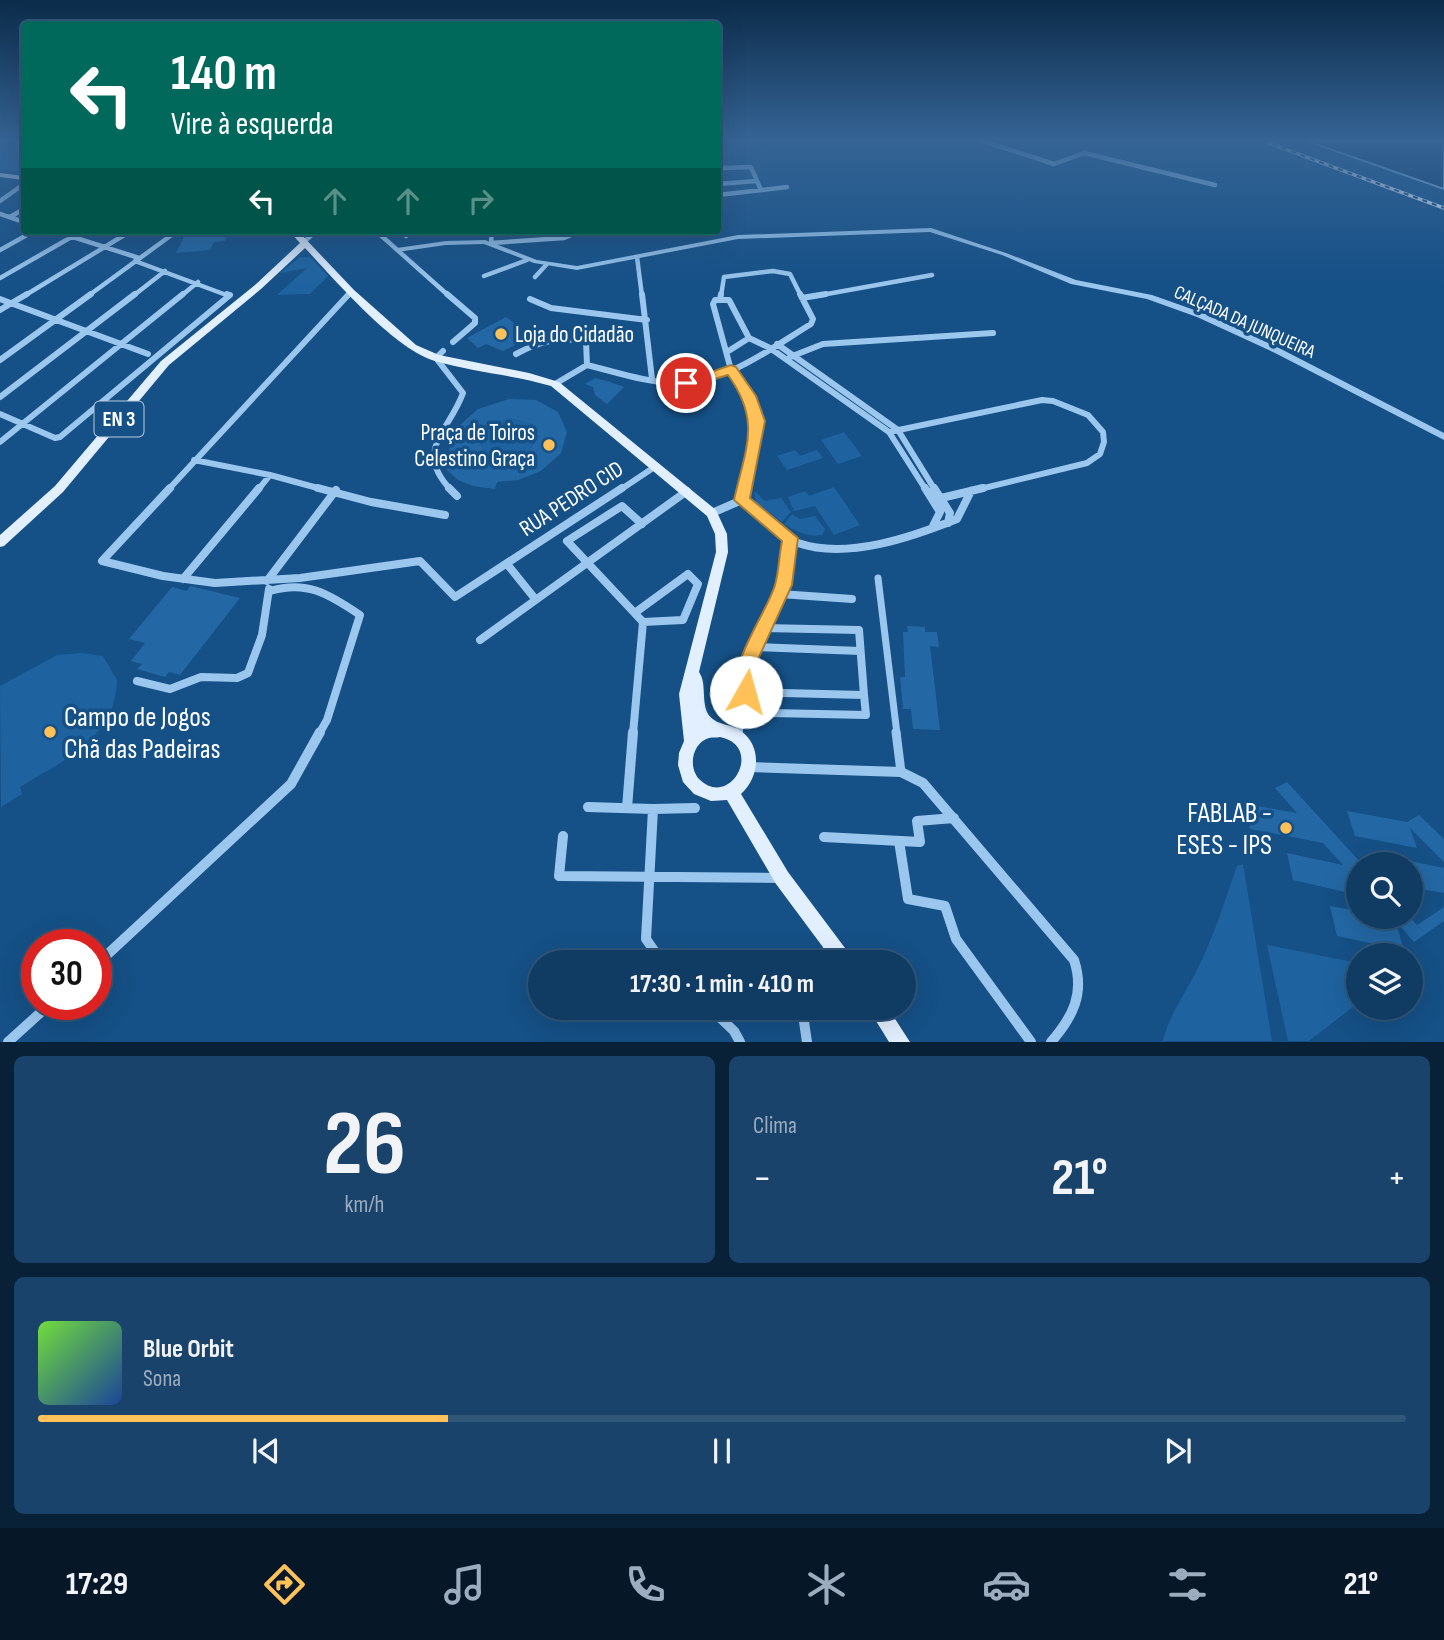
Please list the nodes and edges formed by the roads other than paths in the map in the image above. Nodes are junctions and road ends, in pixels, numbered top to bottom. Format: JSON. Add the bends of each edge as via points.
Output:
{"nodes":[{"id":1,"x":16,"y":190,"type":"edge"},
{"id":2,"x":761,"y":190,"type":"joint"},
{"id":3,"x":764,"y":190,"type":"edge"},
{"id":4,"x":721,"y":195,"type":"edge"},
{"id":5,"x":0,"y":201,"type":"edge"},
{"id":6,"x":21,"y":211,"type":"edge"},
{"id":7,"x":0,"y":214,"type":"edge"},
{"id":8,"x":10,"y":217,"type":"junction"},
{"id":9,"x":21,"y":221,"type":"edge"},
{"id":10,"x":27,"y":235,"type":"edge"},
{"id":11,"x":68,"y":235,"type":"edge"},
{"id":12,"x":124,"y":235,"type":"edge"},
{"id":13,"x":171,"y":235,"type":"edge"},
{"id":14,"x":380,"y":235,"type":"edge"},
{"id":15,"x":492,"y":235,"type":"edge"},
{"id":16,"x":572,"y":235,"type":"edge"},
{"id":17,"x":72,"y":236,"type":"junction"},
{"id":18,"x":300,"y":238,"type":"edge"},
{"id":19,"x":491,"y":243,"type":"junction"},
{"id":20,"x":105,"y":247,"type":"junction"},
{"id":21,"x":0,"y":250,"type":"edge"},
{"id":22,"x":397,"y":250,"type":"junction"},
{"id":23,"x":317,"y":254,"type":"junction"},
{"id":24,"x":637,"y":257,"type":"junction"},
{"id":25,"x":137,"y":259,"type":"junction"},
{"id":26,"x":527,"y":260,"type":"junction"},
{"id":27,"x":285,"y":262,"type":"junction"},
{"id":28,"x":546,"y":265,"type":"junction"},
{"id":29,"x":166,"y":271,"type":"junction"},
{"id":30,"x":932,"y":275,"type":"dead end"},
{"id":31,"x":484,"y":276,"type":"dead end"},
{"id":32,"x":535,"y":277,"type":"dead end"},
{"id":33,"x":0,"y":278,"type":"edge"},
{"id":34,"x":198,"y":282,"type":"junction"},
{"id":35,"x":351,"y":292,"type":"junction"},
{"id":36,"x":802,"y":298,"type":"junction"},
{"id":37,"x":0,"y":299,"type":"edge"},
{"id":38,"x":241,"y":299,"type":"junction"},
{"id":39,"x":530,"y":299,"type":"dead end"},
{"id":40,"x":720,"y":299,"type":"junction"},
{"id":41,"x":11,"y":303,"type":"junction"},
{"id":42,"x":0,"y":310,"type":"edge"},
{"id":43,"x":56,"y":319,"type":"junction"},
{"id":44,"x":647,"y":320,"type":"junction"},
{"id":45,"x":88,"y":331,"type":"junction"},
{"id":46,"x":993,"y":333,"type":"dead end"},
{"id":47,"x":749,"y":338,"type":"junction"},
{"id":48,"x":453,"y":342,"type":"dead end"},
{"id":49,"x":122,"y":343,"type":"junction"},
{"id":50,"x":774,"y":346,"type":"junction"},
{"id":51,"x":727,"y":352,"type":"junction"},
{"id":52,"x":148,"y":354,"type":"dead end"},
{"id":53,"x":516,"y":354,"type":"dead end"},
{"id":54,"x":439,"y":355,"type":"junction"},
{"id":55,"x":790,"y":357,"type":"junction"},
{"id":56,"x":0,"y":360,"type":"edge"},
{"id":57,"x":587,"y":365,"type":"junction"},
{"id":58,"x":731,"y":370,"type":"junction"},
{"id":59,"x":652,"y":379,"type":"junction"},
{"id":60,"x":555,"y":384,"type":"junction"},
{"id":61,"x":0,"y":397,"type":"edge"},
{"id":62,"x":0,"y":414,"type":"edge"},
{"id":63,"x":24,"y":423,"type":"junction"},
{"id":64,"x":898,"y":430,"type":"junction"},
{"id":65,"x":889,"y":432,"type":"junction"},
{"id":66,"x":1444,"y":437,"type":"edge"},
{"id":67,"x":0,"y":442,"type":"edge"},
{"id":68,"x":194,"y":460,"type":"junction"},
{"id":69,"x":656,"y":466,"type":"junction"},
{"id":70,"x":270,"y":475,"type":"junction"},
{"id":71,"x":336,"y":490,"type":"junction"},
{"id":72,"x":688,"y":491,"type":"junction"},
{"id":73,"x":971,"y":491,"type":"junction"},
{"id":74,"x":457,"y":496,"type":"dead end"},
{"id":75,"x":943,"y":497,"type":"junction"},
{"id":76,"x":742,"y":500,"type":"junction"},
{"id":77,"x":933,"y":500,"type":"junction"},
{"id":78,"x":712,"y":513,"type":"junction"},
{"id":79,"x":445,"y":515,"type":"dead end"},
{"id":80,"x":642,"y":524,"type":"junction"},
{"id":81,"x":947,"y":524,"type":"junction"},
{"id":82,"x":932,"y":528,"type":"junction"},
{"id":83,"x":790,"y":538,"type":"junction"},
{"id":84,"x":0,"y":542,"type":"edge"},
{"id":85,"x":588,"y":563,"type":"junction"},
{"id":86,"x":507,"y":564,"type":"junction"},
{"id":87,"x":878,"y":578,"type":"dead end"},
{"id":88,"x":183,"y":579,"type":"junction"},
{"id":89,"x":268,"y":586,"type":"junction"},
{"id":90,"x":780,"y":594,"type":"junction"},
{"id":91,"x":852,"y":599,"type":"dead end"},
{"id":92,"x":536,"y":600,"type":"junction"},
{"id":93,"x":636,"y":612,"type":"junction"},
{"id":94,"x":643,"y":622,"type":"junction"},
{"id":95,"x":764,"y":628,"type":"junction"},
{"id":96,"x":480,"y":640,"type":"dead end"},
{"id":97,"x":754,"y":646,"type":"junction"},
{"id":98,"x":860,"y":651,"type":"junction"},
{"id":99,"x":694,"y":666,"type":"junction"},
{"id":100,"x":136,"y":681,"type":"dead end"},
{"id":101,"x":746,"y":692,"type":"junction"},
{"id":102,"x":772,"y":693,"type":"junction"},
{"id":103,"x":864,"y":695,"type":"junction"},
{"id":104,"x":714,"y":731,"type":"junction"},
{"id":105,"x":736,"y":736,"type":"junction"},
{"id":106,"x":692,"y":742,"type":"junction"},
{"id":107,"x":749,"y":767,"type":"junction"},
{"id":108,"x":901,"y":772,"type":"junction"},
{"id":109,"x":730,"y":792,"type":"junction"},
{"id":110,"x":588,"y":807,"type":"dead end"},
{"id":111,"x":627,"y":808,"type":"junction"},
{"id":112,"x":695,"y":808,"type":"dead end"},
{"id":113,"x":653,"y":809,"type":"junction"},
{"id":114,"x":954,"y":818,"type":"junction"},
{"id":115,"x":563,"y":836,"type":"dead end"},
{"id":116,"x":824,"y":837,"type":"dead end"},
{"id":117,"x":899,"y":841,"type":"junction"},
{"id":118,"x":648,"y":877,"type":"junction"},
{"id":119,"x":782,"y":878,"type":"junction"},
{"id":120,"x":832,"y":945,"type":"junction"},
{"id":121,"x":112,"y":950,"type":"edge"},
{"id":122,"x":654,"y":950,"type":"edge"},
{"id":123,"x":827,"y":950,"type":"edge"},
{"id":124,"x":836,"y":950,"type":"edge"},
{"id":125,"x":32,"y":1020,"type":"edge"},
{"id":126,"x":723,"y":1020,"type":"edge"},
{"id":127,"x":804,"y":1020,"type":"edge"},
{"id":128,"x":886,"y":1020,"type":"edge"},
{"id":129,"x":8,"y":1041,"type":"edge"},
{"id":130,"x":740,"y":1041,"type":"edge"},
{"id":131,"x":807,"y":1041,"type":"edge"},
{"id":132,"x":901,"y":1041,"type":"edge"},
{"id":133,"x":1031,"y":1041,"type":"edge"},
{"id":134,"x":1051,"y":1041,"type":"edge"}],
"edges":[{"from":1,"to":5,"type":"street"},
{"from":2,"to":3,"type":"street"},
{"from":2,"to":4,"type":"street"},
{"from":6,"to":8,"type":"street"},
{"from":7,"to":8,"type":"street"},
{"from":8,"to":9,"type":"street"},
{"from":10,"to":21,"type":"street"},
{"from":11,"to":17,"type":"street"},
{"from":12,"to":20,"type":"street"},
{"from":13,"to":25,"type":"street"},
{"from":14,"to":22,"type":"street"},
{"from":15,"to":19,"type":"street"},
{"from":16,"to":19,"type":"street"},
{"from":17,"to":20,"type":"street"},
{"from":17,"to":33,"type":"street"},
{"from":18,"to":23,"type":"main road"},
{"from":18,"to":27,"type":"main road","number":"EN 3"},
{"from":18,"to":38,"type":"main road","number":"EN 3"},
{"from":19,"to":22,"type":"street"},
{"from":19,"to":26,"type":"street","name":"CALÇADA DA JUNQUEIRA"},
{"from":20,"to":25,"type":"street"},
{"from":20,"to":41,"type":"street"},
{"from":22,"to":48,"type":"street","via":[[475,318]]},
{"from":23,"to":27,"type":"main road"},
{"from":23,"to":35,"type":"main road"},
{"from":24,"to":28,"type":"street","name":"CALÇADA DA JUNQUEIRA","via":[[584,267]]},
{"from":24,"to":44,"type":"street"},
{"from":24,"to":66,"type":"street","name":"CALÇADA DA JUNQUEIRA","via":[[737,237],[935,231],[1074,282],[1149,297],[1200,315]]},
{"from":25,"to":29,"type":"street"},
{"from":25,"to":43,"type":"street"},
{"from":26,"to":28,"type":"street","name":"CALÇADA DA JUNQUEIRA"},
{"from":26,"to":31,"type":"street"},
{"from":27,"to":38,"type":"main road","number":"EN 3"},
{"from":28,"to":32,"type":"street"},
{"from":29,"to":34,"type":"street"},
{"from":29,"to":45,"type":"street"},
{"from":30,"to":36,"type":"street"},
{"from":34,"to":49,"type":"street"},
{"from":34,"to":63,"type":"street","via":[[230,294],[63,435],[55,438]]},
{"from":35,"to":54,"type":"main road","via":[[412,348]]},
{"from":35,"to":68,"type":"street"},
{"from":36,"to":40,"type":"street","via":[[792,275],[773,271],[724,277]]},
{"from":36,"to":50,"type":"street","via":[[813,319],[811,324]]},
{"from":37,"to":41,"type":"street"},
{"from":38,"to":84,"type":"main road","number":"EN 3","via":[[165,363],[59,489]]},
{"from":39,"to":44,"type":"street","via":[[551,308]]},
{"from":40,"to":47,"type":"street","via":[[729,300]]},
{"from":40,"to":51,"type":"street","via":[[713,304]]},
{"from":41,"to":42,"type":"street"},
{"from":41,"to":43,"type":"street"},
{"from":43,"to":45,"type":"street"},
{"from":43,"to":56,"type":"street"},
{"from":44,"to":59,"type":"street"},
{"from":45,"to":49,"type":"street"},
{"from":45,"to":61,"type":"street"},
{"from":46,"to":55,"type":"street","via":[[823,344]]},
{"from":47,"to":50,"type":"street"},
{"from":47,"to":51,"type":"street"},
{"from":49,"to":52,"type":"street"},
{"from":49,"to":63,"type":"street"},
{"from":50,"to":55,"type":"street"},
{"from":50,"to":58,"type":"street"},
{"from":51,"to":58,"type":"street"},
{"from":53,"to":57,"type":"street","via":[[561,336],[586,341]]},
{"from":54,"to":60,"type":"main road"},
{"from":54,"to":74,"type":"street","via":[[463,393],[433,444],[438,472]]},
{"from":55,"to":64,"type":"street"},
{"from":55,"to":65,"type":"street"},
{"from":57,"to":59,"type":"street"},
{"from":57,"to":60,"type":"street"},
{"from":58,"to":59,"type":"street","via":[[686,383]]},
{"from":58,"to":76,"type":"street","via":[[749,396],[758,421]]},
{"from":60,"to":69,"type":"main road"},
{"from":62,"to":63,"type":"street"},
{"from":63,"to":67,"type":"street"},
{"from":64,"to":65,"type":"street"},
{"from":64,"to":73,"type":"street","via":[[1042,400],[1076,408],[1102,432],[1102,450],[1087,463]]},
{"from":64,"to":75,"type":"street"},
{"from":65,"to":77,"type":"street"},
{"from":68,"to":70,"type":"street"},
{"from":68,"to":88,"type":"street","via":[[102,561]]},
{"from":69,"to":72,"type":"main road"},
{"from":69,"to":86,"type":"street","name":"RUA PEDRO CID"},
{"from":70,"to":71,"type":"street"},
{"from":70,"to":88,"type":"street"},
{"from":71,"to":79,"type":"street","via":[[371,502]]},
{"from":71,"to":89,"type":"street"},
{"from":72,"to":78,"type":"main road"},
{"from":72,"to":80,"type":"street"},
{"from":73,"to":75,"type":"street"},
{"from":73,"to":81,"type":"street","via":[[961,516]]},
{"from":75,"to":77,"type":"street"},
{"from":75,"to":81,"type":"street","via":[[950,513]]},
{"from":76,"to":78,"type":"street"},
{"from":76,"to":83,"type":"street"},
{"from":77,"to":82,"type":"street","via":[[940,512]]},
{"from":78,"to":99,"type":"main road","via":[[721,534],[722,552]]},
{"from":80,"to":85,"type":"street"},
{"from":80,"to":85,"type":"street","via":[[622,506],[567,541]]},
{"from":81,"to":82,"type":"street"},
{"from":82,"to":83,"type":"street","via":[[874,544],[806,545]]},
{"from":83,"to":90,"type":"street"},
{"from":85,"to":92,"type":"street"},
{"from":85,"to":93,"type":"street"},
{"from":86,"to":89,"type":"street","name":"RUA PEDRO CID","via":[[454,597],[420,561]]},
{"from":86,"to":92,"type":"street"},
{"from":87,"to":108,"type":"street"},
{"from":88,"to":89,"type":"street"},
{"from":89,"to":100,"type":"street","via":[[262,635],[248,673],[237,678],[201,677],[170,690]]},
{"from":89,"to":121,"type":"street","via":[[314,585],[360,615],[327,720],[291,784]]},
{"from":90,"to":91,"type":"street"},
{"from":90,"to":95,"type":"street"},
{"from":92,"to":96,"type":"street"},
{"from":93,"to":94,"type":"street"},
{"from":93,"to":94,"type":"street","via":[[688,574],[698,584],[683,620]]},
{"from":94,"to":111,"type":"street"},
{"from":95,"to":97,"type":"street"},
{"from":95,"to":98,"type":"street","via":[[859,630]]},
{"from":97,"to":98,"type":"street"},
{"from":97,"to":101,"type":"street"},
{"from":98,"to":103,"type":"street"},
{"from":99,"to":104,"type":"main road","via":[[696,708]]},
{"from":99,"to":106,"type":"main road","via":[[686,694]]},
{"from":101,"to":102,"type":"street"},
{"from":101,"to":105,"type":"street","via":[[744,719]]},
{"from":102,"to":103,"type":"street"},
{"from":102,"to":103,"type":"street","via":[[771,713],[866,715]]},
{"from":104,"to":105,"type":"main road"},
{"from":104,"to":106,"type":"main road"},
{"from":105,"to":107,"type":"main road","via":[[744,744]]},
{"from":106,"to":109,"type":"main road","via":[[684,761],[690,781],[708,793]]},
{"from":107,"to":108,"type":"street"},
{"from":107,"to":109,"type":"main road","via":[[739,786]]},
{"from":108,"to":114,"type":"street","via":[[923,783]]},
{"from":109,"to":119,"type":"main road"},
{"from":110,"to":111,"type":"street"},
{"from":111,"to":113,"type":"street"},
{"from":112,"to":113,"type":"street"},
{"from":113,"to":118,"type":"street"},
{"from":114,"to":117,"type":"street","via":[[917,821],[920,842]]},
{"from":114,"to":134,"type":"street","via":[[1074,960],[1080,973],[1074,1012]]},
{"from":115,"to":118,"type":"street","via":[[559,876]]},
{"from":116,"to":117,"type":"street"},
{"from":117,"to":133,"type":"street","via":[[908,899],[945,906],[956,939]]},
{"from":118,"to":119,"type":"street"},
{"from":118,"to":122,"type":"street","via":[[646,939]]},
{"from":119,"to":120,"type":"main road"},
{"from":120,"to":123,"type":"street"},
{"from":120,"to":124,"type":"main road"},
{"from":125,"to":129,"type":"street"},
{"from":126,"to":130,"type":"street"},
{"from":127,"to":131,"type":"street"},
{"from":128,"to":132,"type":"main road"}]}
